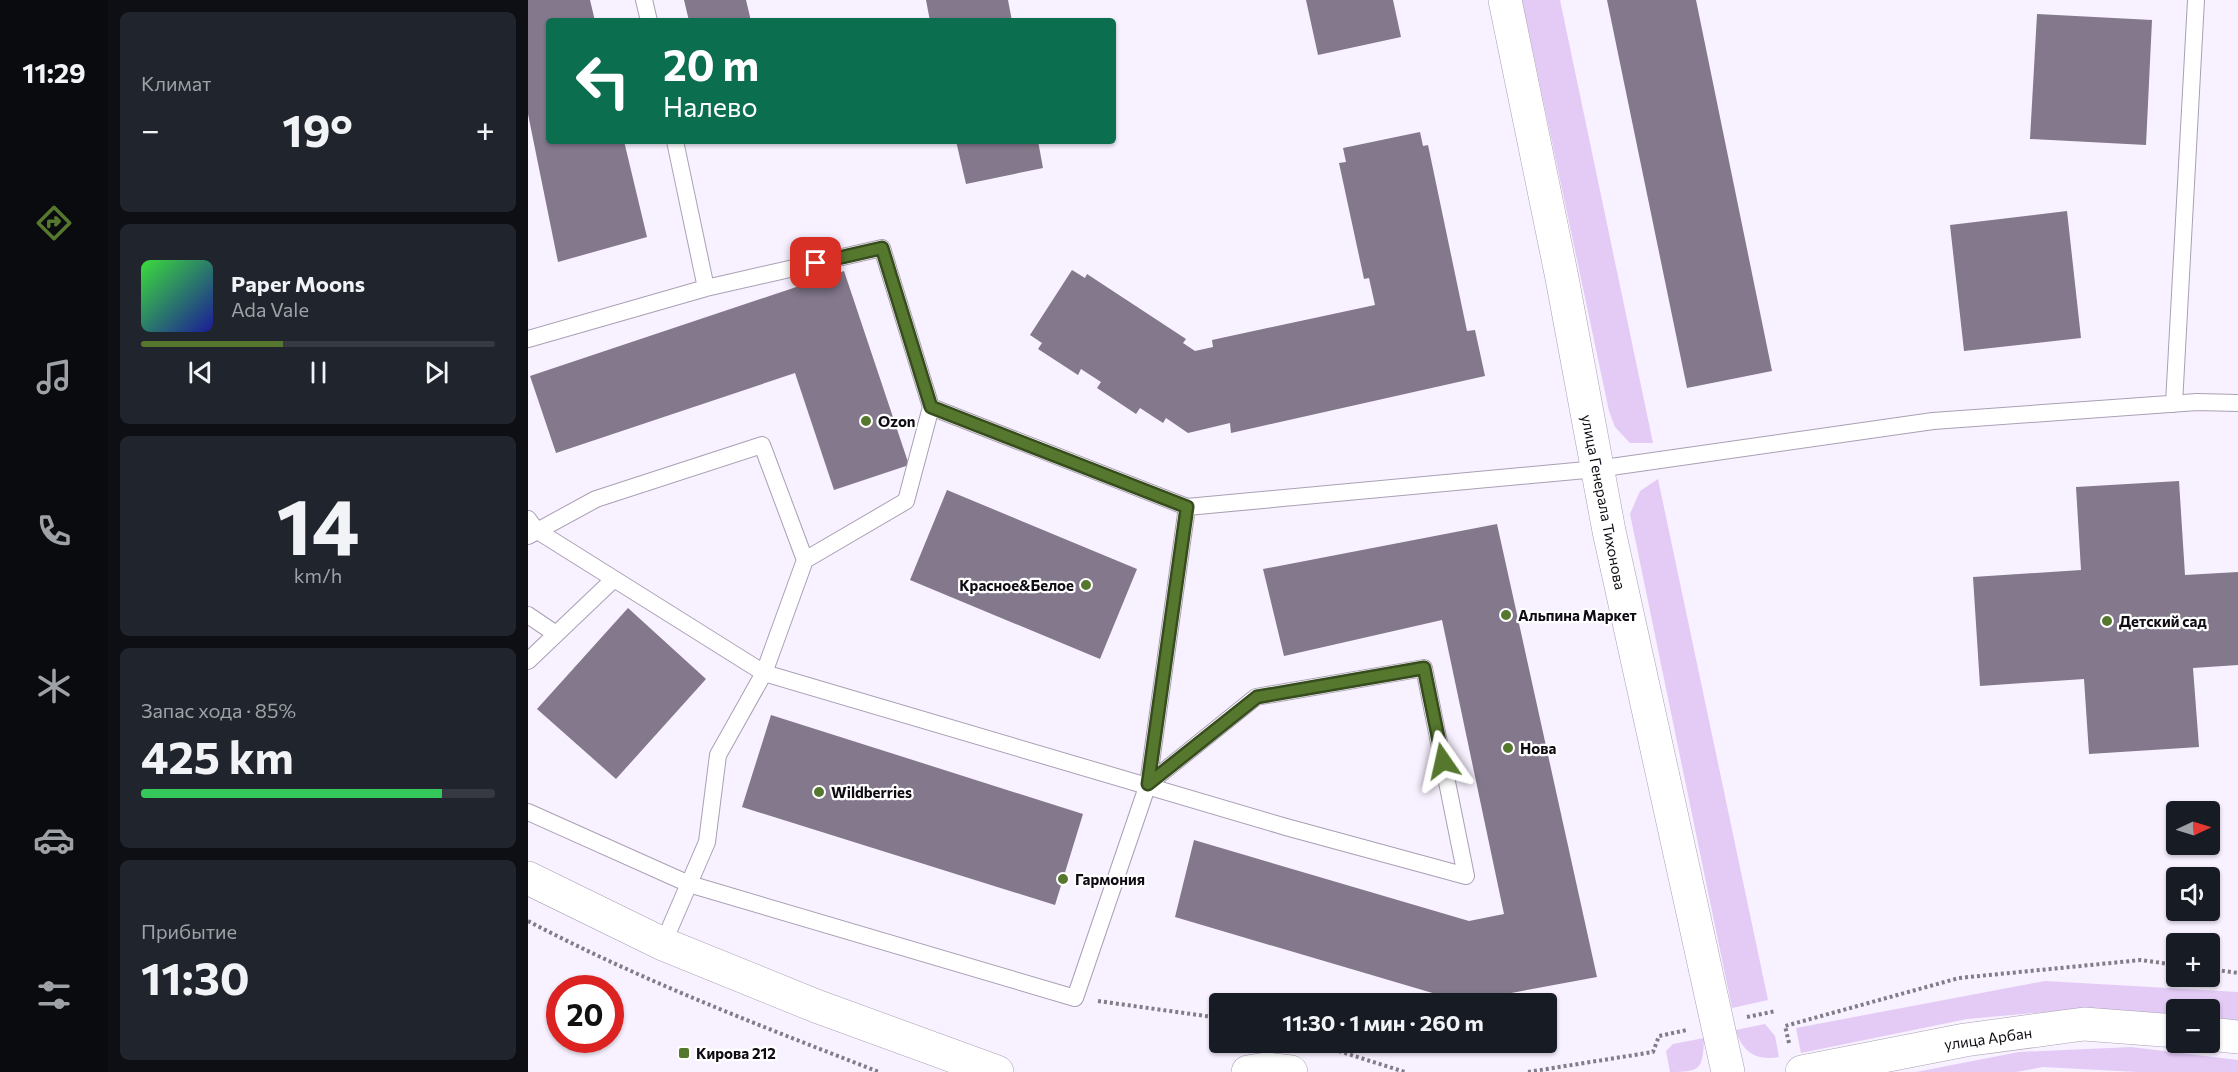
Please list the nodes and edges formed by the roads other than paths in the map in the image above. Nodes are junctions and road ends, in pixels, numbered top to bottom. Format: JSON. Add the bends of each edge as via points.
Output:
{"nodes":[{"id":1,"x":644,"y":0,"type":"edge"},
{"id":2,"x":1505,"y":0,"type":"edge"},
{"id":3,"x":2196,"y":0,"type":"edge"},
{"id":4,"x":648,"y":18,"type":"edge"},
{"id":5,"x":676,"y":144,"type":"edge"},
{"id":6,"x":706,"y":288,"type":"junction"},
{"id":7,"x":528,"y":339,"type":"edge"},
{"id":8,"x":2238,"y":403,"type":"edge"},
{"id":9,"x":2174,"y":404,"type":"junction"},
{"id":10,"x":931,"y":407,"type":"junction"},
{"id":11,"x":1597,"y":469,"type":"junction"},
{"id":12,"x":1187,"y":507,"type":"junction"},
{"id":13,"x":531,"y":528,"type":"edge"},
{"id":14,"x":805,"y":560,"type":"junction"},
{"id":15,"x":614,"y":579,"type":"junction"},
{"id":16,"x":528,"y":615,"type":"edge"},
{"id":17,"x":556,"y":634,"type":"junction"},
{"id":18,"x":528,"y":661,"type":"edge"},
{"id":19,"x":764,"y":674,"type":"junction"},
{"id":20,"x":1148,"y":784,"type":"junction"},
{"id":21,"x":528,"y":812,"type":"edge"},
{"id":22,"x":528,"y":878,"type":"edge"},
{"id":23,"x":689,"y":884,"type":"junction"},
{"id":24,"x":663,"y":944,"type":"junction"},
{"id":25,"x":2166,"y":1030,"type":"edge"},
{"id":26,"x":2220,"y":1035,"type":"edge"},
{"id":27,"x":2238,"y":1037,"type":"edge"},
{"id":28,"x":1796,"y":1060,"type":"edge"},
{"id":29,"x":997,"y":1072,"type":"edge"},
{"id":30,"x":1248,"y":1072,"type":"edge"},
{"id":31,"x":1291,"y":1072,"type":"edge"},
{"id":32,"x":1728,"y":1072,"type":"edge"}],
"edges":[{"from":1,"to":4,"type":"lane"},
{"from":2,"to":11,"type":"street","name":"улица Генерала Тихонова"},
{"from":3,"to":9,"type":"lane"},
{"from":5,"to":6,"type":"lane"},
{"from":6,"to":7,"type":"lane"},
{"from":6,"to":10,"type":"lane","via":[[882,248]]},
{"from":8,"to":9,"type":"lane"},
{"from":9,"to":11,"type":"lane","via":[[1933,421]]},
{"from":10,"to":12,"type":"lane"},
{"from":10,"to":14,"type":"lane","via":[[906,501]]},
{"from":11,"to":12,"type":"lane"},
{"from":11,"to":32,"type":"street","name":"улица Генерала Тихонова"},
{"from":12,"to":20,"type":"lane"},
{"from":13,"to":14,"type":"lane","via":[[596,499],[762,445]]},
{"from":13,"to":15,"type":"lane"},
{"from":14,"to":19,"type":"lane"},
{"from":15,"to":17,"type":"lane"},
{"from":15,"to":19,"type":"lane"},
{"from":16,"to":17,"type":"lane"},
{"from":17,"to":18,"type":"lane"},
{"from":19,"to":20,"type":"lane"},
{"from":19,"to":23,"type":"lane","via":[[718,755],[707,842]]},
{"from":20,"to":20,"type":"lane","via":[[1286,827],[1466,876],[1424,668],[1257,697]]},
{"from":20,"to":23,"type":"lane","via":[[1076,998]]},
{"from":21,"to":23,"type":"lane"},
{"from":22,"to":24,"type":"street"},
{"from":23,"to":24,"type":"lane"},
{"from":24,"to":29,"type":"street","via":[[816,1006]]},
{"from":25,"to":28,"type":"street","name":"улица Арбан","via":[[2085,1024]]},
{"from":26,"to":27,"type":"street"},
{"from":30,"to":31,"type":"street"}]}
